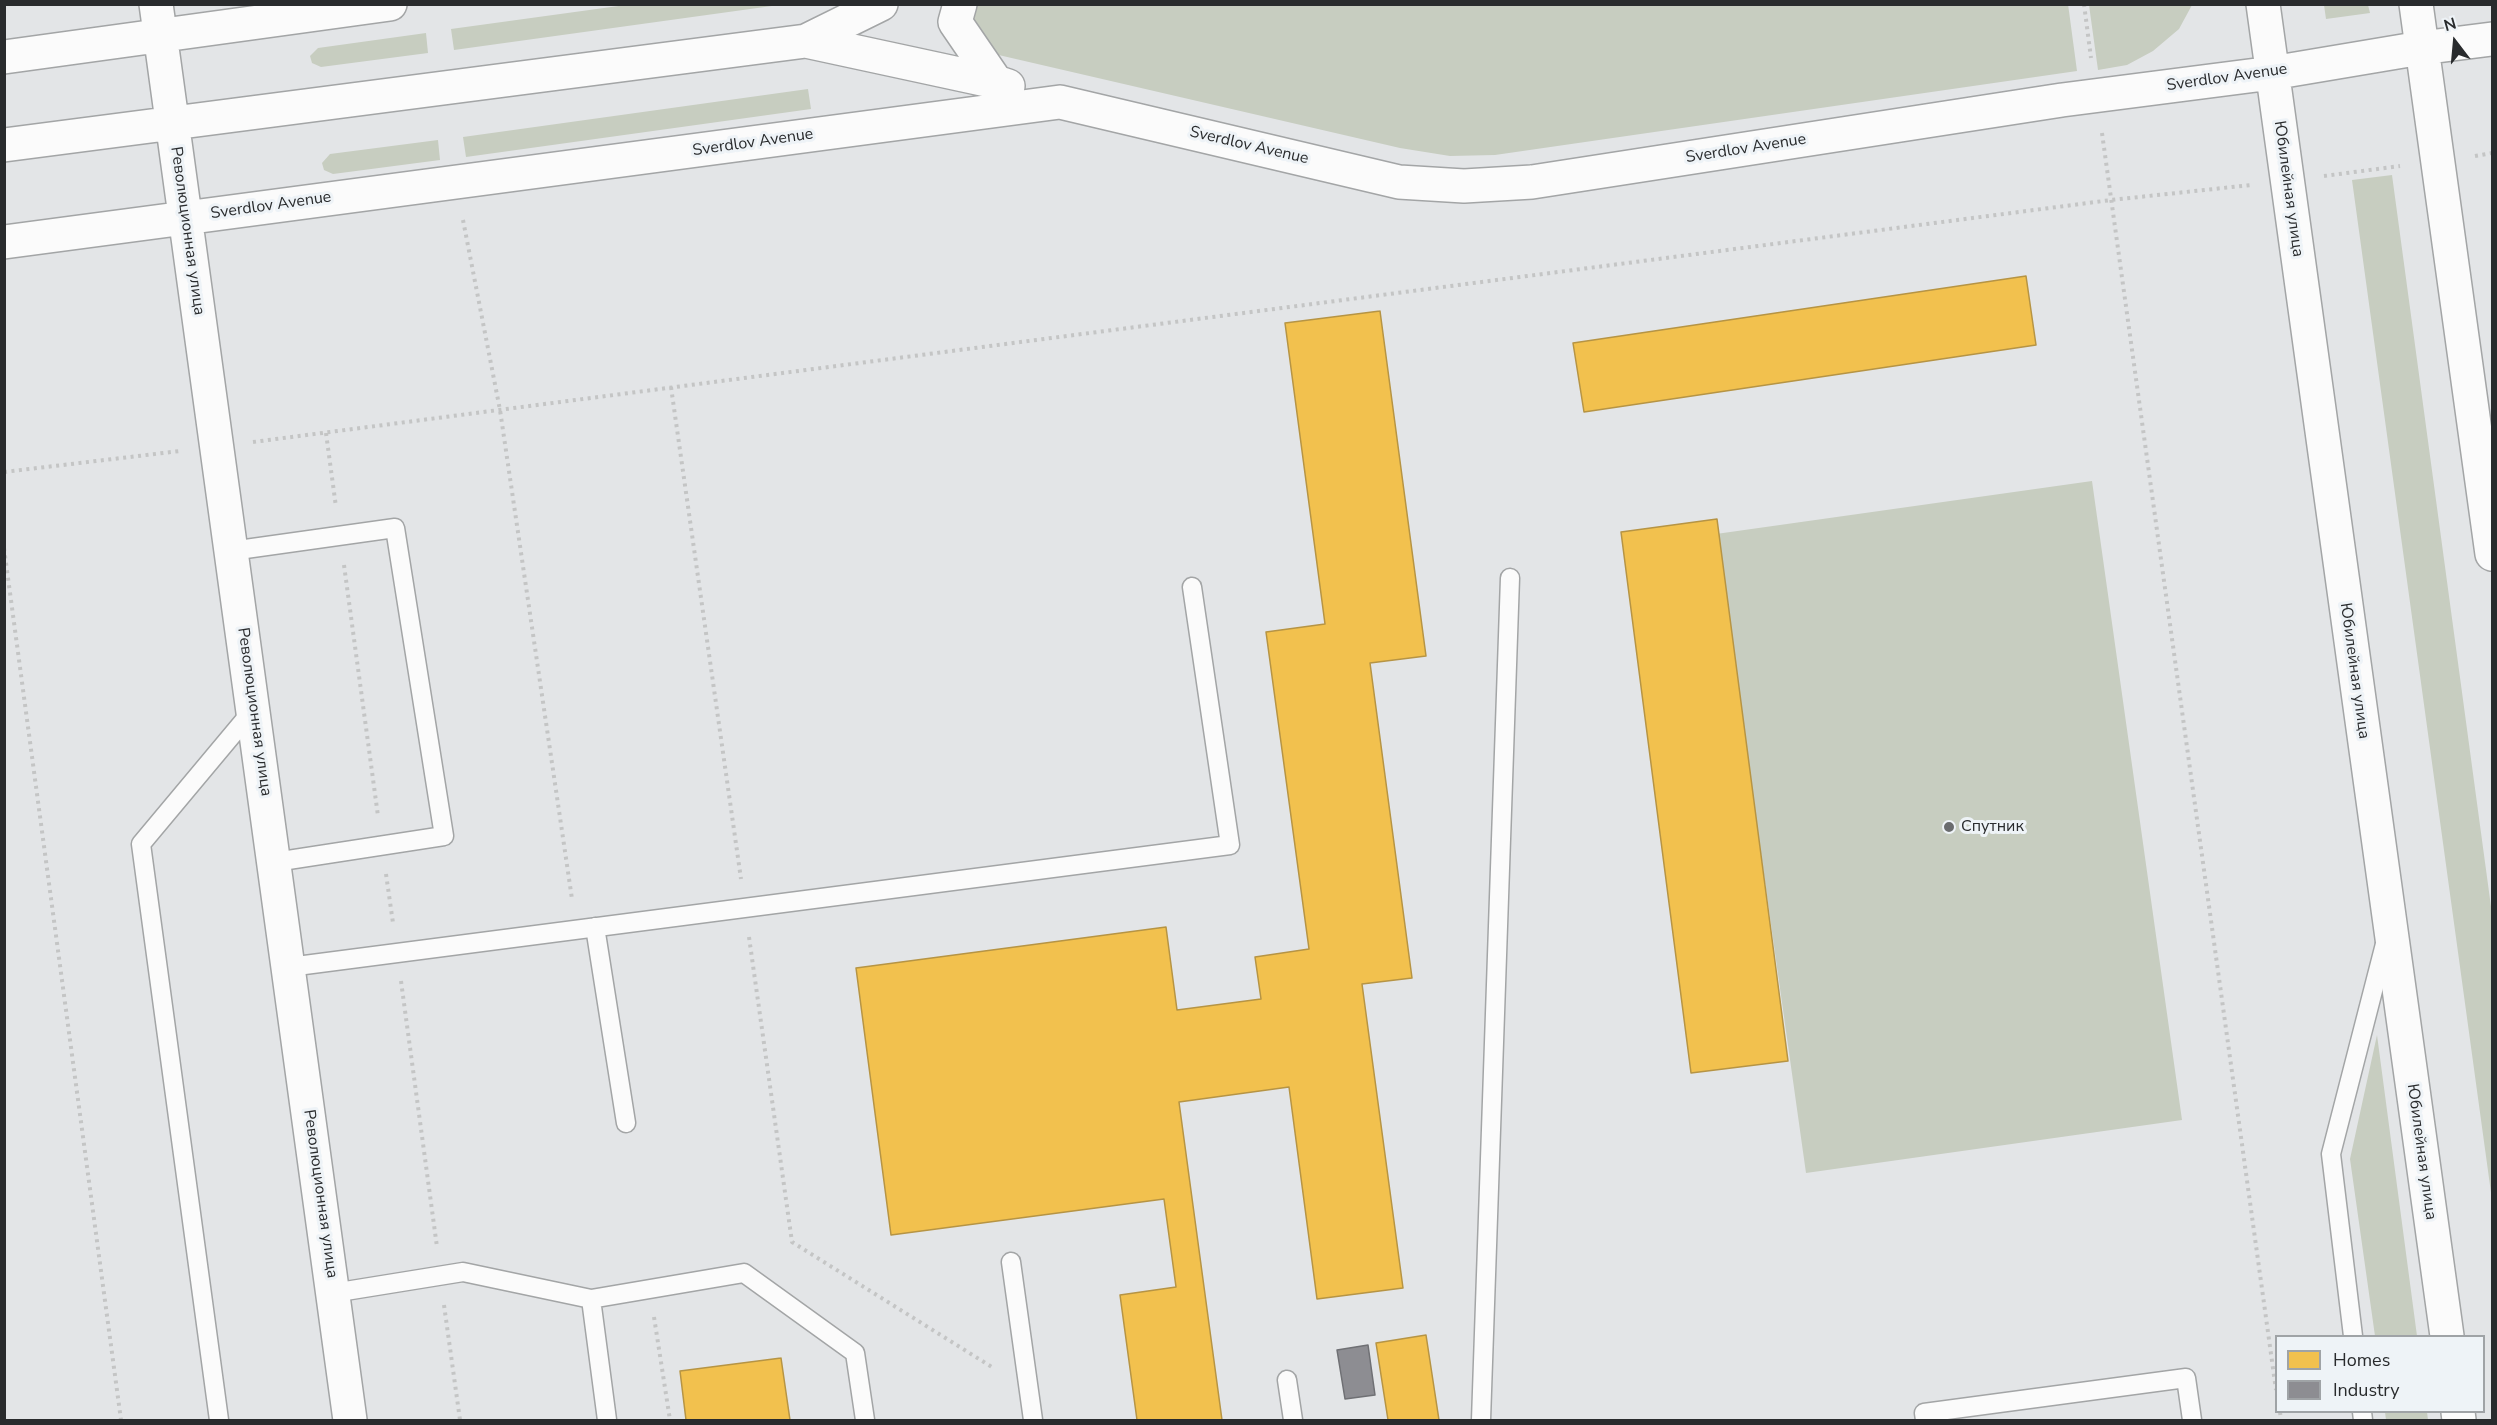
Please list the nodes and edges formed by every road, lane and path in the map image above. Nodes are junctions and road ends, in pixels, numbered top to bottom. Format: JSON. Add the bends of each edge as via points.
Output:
{"nodes":[{"id":1,"x":156,"y":4,"type":"edge"},
{"id":2,"x":390,"y":4,"type":"edge"},
{"id":3,"x":881,"y":4,"type":"edge"},
{"id":4,"x":960,"y":4,"type":"edge"},
{"id":5,"x":2084,"y":4,"type":"edge"},
{"id":6,"x":2263,"y":4,"type":"edge"},
{"id":7,"x":2416,"y":4,"type":"edge"},
{"id":8,"x":160,"y":36,"type":"junction"},
{"id":9,"x":2493,"y":39,"type":"edge"},
{"id":10,"x":806,"y":41,"type":"junction"},
{"id":11,"x":2421,"y":48,"type":"junction"},
{"id":12,"x":4,"y":57,"type":"edge"},
{"id":13,"x":2272,"y":73,"type":"junction"},
{"id":14,"x":996,"y":82,"type":"junction"},
{"id":15,"x":2097,"y":95,"type":"junction"},
{"id":16,"x":1060,"y":102,"type":"junction"},
{"id":17,"x":172,"y":123,"type":"junction"},
{"id":18,"x":4,"y":145,"type":"edge"},
{"id":19,"x":2493,"y":153,"type":"edge"},
{"id":20,"x":2436,"y":161,"type":"junction"},
{"id":21,"x":2287,"y":181,"type":"junction"},
{"id":22,"x":2111,"y":200,"type":"junction"},
{"id":23,"x":185,"y":218,"type":"junction"},
{"id":24,"x":463,"y":220,"type":"dead end"},
{"id":25,"x":4,"y":243,"type":"edge"},
{"id":26,"x":671,"y":387,"type":"junction"},
{"id":27,"x":500,"y":410,"type":"junction"},
{"id":28,"x":218,"y":447,"type":"junction"},
{"id":29,"x":4,"y":472,"type":"edge"},
{"id":30,"x":4,"y":548,"type":"edge"},
{"id":31,"x":231,"y":551,"type":"junction"},
{"id":32,"x":2493,"y":554,"type":"edge"},
{"id":33,"x":1510,"y":578,"type":"dead end"},
{"id":34,"x":1192,"y":587,"type":"dead end"},
{"id":35,"x":253,"y":710,"type":"junction"},
{"id":36,"x":275,"y":862,"type":"junction"},
{"id":37,"x":745,"y":908,"type":"junction"},
{"id":38,"x":595,"y":927,"type":"junction"},
{"id":39,"x":2389,"y":928,"type":"junction"},
{"id":40,"x":576,"y":930,"type":"junction"},
{"id":41,"x":289,"y":967,"type":"junction"},
{"id":42,"x":626,"y":1123,"type":"dead end"},
{"id":43,"x":1011,"y":1262,"type":"dead end"},
{"id":44,"x":650,"y":1289,"type":"junction"},
{"id":45,"x":333,"y":1293,"type":"junction"},
{"id":46,"x":591,"y":1299,"type":"junction"},
{"id":47,"x":2353,"y":1335,"type":"edge"},
{"id":48,"x":2447,"y":1335,"type":"edge"},
{"id":49,"x":2275,"y":1376,"type":"edge"},
{"id":50,"x":1287,"y":1380,"type":"dead end"},
{"id":51,"x":1029,"y":1390,"type":"junction"},
{"id":52,"x":122,"y":1420,"type":"edge"},
{"id":53,"x":219,"y":1420,"type":"edge"},
{"id":54,"x":350,"y":1420,"type":"edge"},
{"id":55,"x":607,"y":1420,"type":"edge"},
{"id":56,"x":670,"y":1420,"type":"edge"},
{"id":57,"x":865,"y":1420,"type":"edge"},
{"id":58,"x":1033,"y":1420,"type":"edge"},
{"id":59,"x":1293,"y":1420,"type":"edge"},
{"id":60,"x":1481,"y":1420,"type":"edge"},
{"id":61,"x":1925,"y":1420,"type":"edge"},
{"id":62,"x":2192,"y":1420,"type":"edge"}],
"edges":[{"from":1,"to":8,"type":"main road","name":"Революционная улица"},
{"from":2,"to":8,"type":"main road"},
{"from":3,"to":10,"type":"main road"},
{"from":4,"to":14,"type":"main road","via":[[955,22]]},
{"from":5,"to":15,"type":"path"},
{"from":6,"to":13,"type":"main road","name":"Юбилейная улица"},
{"from":7,"to":11,"type":"main road"},
{"from":8,"to":12,"type":"main road"},
{"from":8,"to":17,"type":"main road","name":"Революционная улица"},
{"from":9,"to":11,"type":"main road","name":"Sverdlov Avenue"},
{"from":10,"to":14,"type":"main road"},
{"from":10,"to":17,"type":"main road"},
{"from":11,"to":13,"type":"main road","name":"Sverdlov Avenue"},
{"from":11,"to":20,"type":"main road"},
{"from":13,"to":15,"type":"main road","name":"Sverdlov Avenue"},
{"from":13,"to":21,"type":"main road","name":"Юбилейная улица"},
{"from":14,"to":16,"type":"main road"},
{"from":15,"to":16,"type":"main road","name":"Sverdlov Avenue","via":[[1532,182],[1464,186],[1399,182]]},
{"from":15,"to":22,"type":"path"},
{"from":16,"to":23,"type":"main road","name":"Sverdlov Avenue"},
{"from":17,"to":18,"type":"main road"},
{"from":17,"to":23,"type":"main road","name":"Революционная улица"},
{"from":19,"to":20,"type":"path"},
{"from":20,"to":21,"type":"path"},
{"from":20,"to":32,"type":"main road"},
{"from":21,"to":22,"type":"path"},
{"from":21,"to":39,"type":"main road","name":"Юбилейная улица"},
{"from":22,"to":26,"type":"path"},
{"from":22,"to":49,"type":"path"},
{"from":23,"to":25,"type":"main road","name":"Sverdlov Avenue"},
{"from":23,"to":28,"type":"main road","name":"Революционная улица"},
{"from":24,"to":27,"type":"path"},
{"from":26,"to":27,"type":"path"},
{"from":26,"to":37,"type":"path"},
{"from":27,"to":28,"type":"path"},
{"from":27,"to":40,"type":"path"},
{"from":28,"to":29,"type":"path"},
{"from":28,"to":31,"type":"main road","name":"Революционная улица"},
{"from":30,"to":52,"type":"path"},
{"from":31,"to":35,"type":"main road","name":"Революционная улица"},
{"from":31,"to":36,"type":"lane","via":[[395,528],[444,836]]},
{"from":33,"to":60,"type":"lane"},
{"from":34,"to":37,"type":"lane","via":[[1230,845]]},
{"from":35,"to":36,"type":"main road","name":"Революционная улица"},
{"from":35,"to":53,"type":"lane","via":[[141,844]]},
{"from":36,"to":41,"type":"main road","name":"Революционная улица"},
{"from":37,"to":38,"type":"lane"},
{"from":37,"to":51,"type":"path","via":[[792,1242]]},
{"from":38,"to":40,"type":"lane"},
{"from":38,"to":42,"type":"lane"},
{"from":39,"to":47,"type":"lane","via":[[2331,1154]]},
{"from":39,"to":48,"type":"main road","name":"Юбилейная улица"},
{"from":40,"to":41,"type":"lane"},
{"from":41,"to":45,"type":"main road","name":"Революционная улица"},
{"from":43,"to":51,"type":"lane"},
{"from":44,"to":46,"type":"lane"},
{"from":44,"to":56,"type":"path"},
{"from":44,"to":57,"type":"lane","via":[[744,1273],[855,1353]]},
{"from":45,"to":46,"type":"lane","via":[[463,1272]]},
{"from":45,"to":54,"type":"main road","name":"Революционная улица"},
{"from":46,"to":55,"type":"lane"},
{"from":50,"to":59,"type":"lane"},
{"from":51,"to":58,"type":"lane"},
{"from":61,"to":62,"type":"lane","via":[[1924,1413],[2186,1378]]}]}
